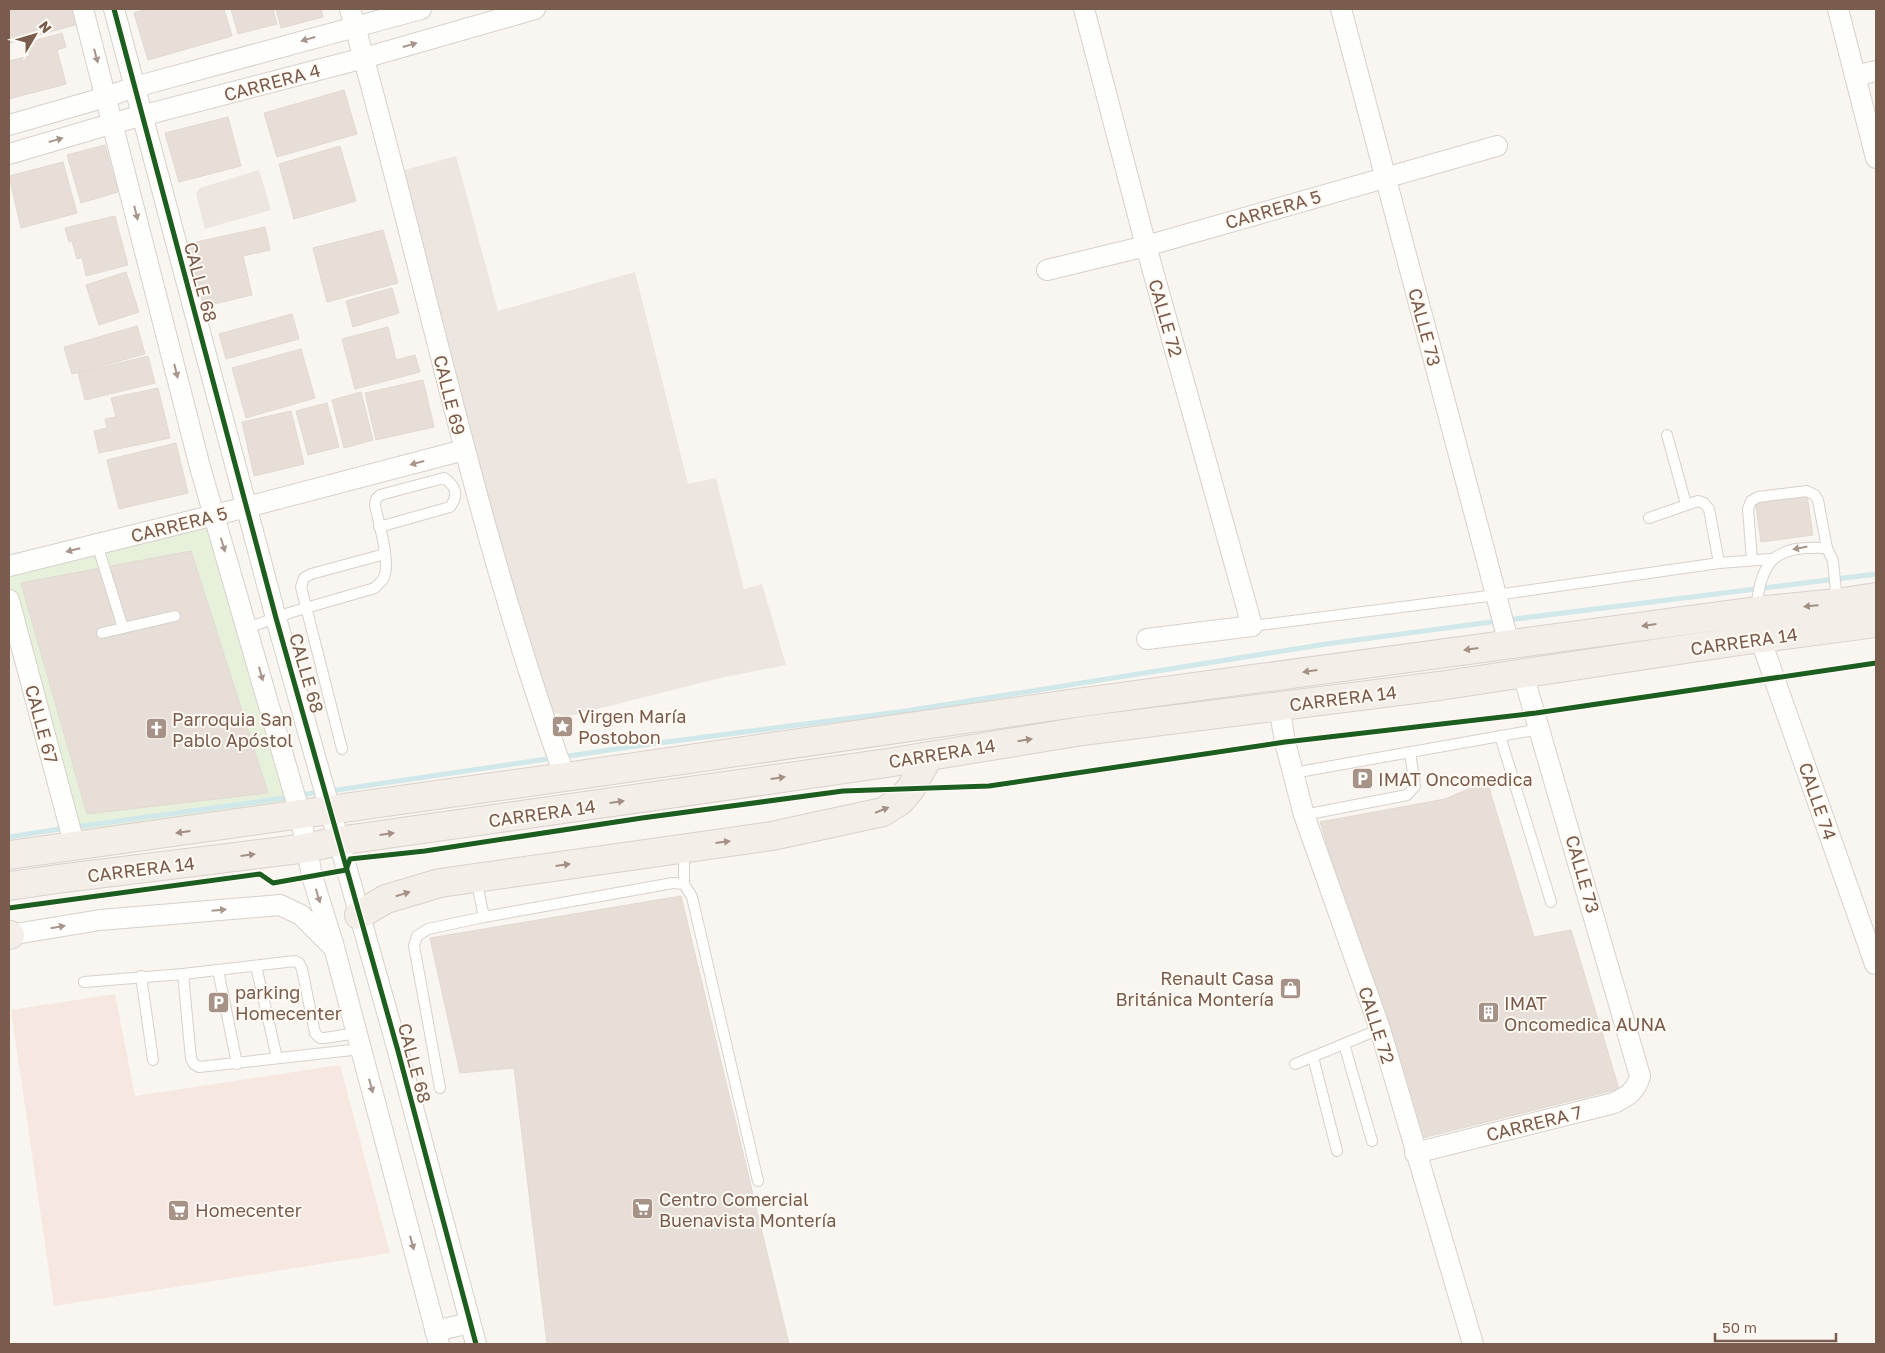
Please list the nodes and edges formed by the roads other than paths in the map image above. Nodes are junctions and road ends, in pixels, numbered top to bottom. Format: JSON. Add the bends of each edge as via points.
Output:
{"nodes":[{"id":1,"x":84,"y":9,"type":"edge"},
{"id":2,"x":114,"y":9,"type":"edge"},
{"id":3,"x":421,"y":9,"type":"edge"},
{"id":4,"x":535,"y":9,"type":"edge"},
{"id":5,"x":1084,"y":9,"type":"edge"},
{"id":6,"x":1341,"y":9,"type":"edge"},
{"id":7,"x":1838,"y":9,"type":"edge"},
{"id":8,"x":352,"y":17,"type":"edge"},
{"id":9,"x":364,"y":58,"type":"junction"},
{"id":10,"x":1876,"y":71,"type":"edge"},
{"id":11,"x":1856,"y":76,"type":"junction"},
{"id":12,"x":135,"y":87,"type":"junction"},
{"id":13,"x":106,"y":97,"type":"junction"},
{"id":14,"x":142,"y":115,"type":"junction"},
{"id":15,"x":114,"y":123,"type":"junction"},
{"id":16,"x":9,"y":125,"type":"edge"},
{"id":17,"x":1497,"y":146,"type":"dead end"},
{"id":18,"x":9,"y":154,"type":"edge"},
{"id":19,"x":1876,"y":158,"type":"edge"},
{"id":20,"x":1386,"y":177,"type":"junction"},
{"id":21,"x":1146,"y":246,"type":"junction"},
{"id":22,"x":1047,"y":270,"type":"dead end"},
{"id":23,"x":1667,"y":435,"type":"dead end"},
{"id":24,"x":464,"y":450,"type":"junction"},
{"id":25,"x":1686,"y":504,"type":"junction"},
{"id":26,"x":247,"y":508,"type":"junction"},
{"id":27,"x":214,"y":515,"type":"junction"},
{"id":28,"x":1649,"y":518,"type":"dead end"},
{"id":29,"x":379,"y":527,"type":"junction"},
{"id":30,"x":97,"y":544,"type":"junction"},
{"id":31,"x":1827,"y":548,"type":"junction"},
{"id":32,"x":385,"y":554,"type":"junction"},
{"id":33,"x":1771,"y":559,"type":"junction"},
{"id":34,"x":1752,"y":560,"type":"junction"},
{"id":35,"x":1719,"y":563,"type":"junction"},
{"id":36,"x":9,"y":566,"type":"edge"},
{"id":37,"x":1876,"y":597,"type":"edge"},
{"id":38,"x":9,"y":600,"type":"edge"},
{"id":39,"x":1497,"y":600,"type":"junction"},
{"id":40,"x":1837,"y":603,"type":"junction"},
{"id":41,"x":305,"y":609,"type":"junction"},
{"id":42,"x":1756,"y":611,"type":"junction"},
{"id":43,"x":174,"y":616,"type":"dead end"},
{"id":44,"x":276,"y":618,"type":"junction"},
{"id":45,"x":1876,"y":623,"type":"edge"},
{"id":46,"x":1252,"y":626,"type":"junction"},
{"id":47,"x":123,"y":628,"type":"junction"},
{"id":48,"x":247,"y":628,"type":"junction"},
{"id":49,"x":102,"y":634,"type":"dead end"},
{"id":50,"x":1507,"y":638,"type":"junction"},
{"id":51,"x":1760,"y":638,"type":"junction"},
{"id":52,"x":1147,"y":639,"type":"dead end"},
{"id":53,"x":1524,"y":674,"type":"junction"},
{"id":54,"x":1279,"y":706,"type":"junction"},
{"id":55,"x":1540,"y":729,"type":"junction"},
{"id":56,"x":1500,"y":736,"type":"junction"},
{"id":57,"x":342,"y":749,"type":"dead end"},
{"id":58,"x":1410,"y":752,"type":"junction"},
{"id":59,"x":929,"y":756,"type":"junction"},
{"id":60,"x":562,"y":769,"type":"junction"},
{"id":61,"x":1293,"y":773,"type":"junction"},
{"id":62,"x":329,"y":800,"type":"junction"},
{"id":63,"x":298,"y":806,"type":"junction"},
{"id":64,"x":1304,"y":815,"type":"junction"},
{"id":65,"x":73,"y":840,"type":"junction"},
{"id":66,"x":338,"y":841,"type":"junction"},
{"id":67,"x":684,"y":847,"type":"junction"},
{"id":68,"x":307,"y":848,"type":"junction"},
{"id":69,"x":9,"y":855,"type":"edge"},
{"id":70,"x":476,"y":878,"type":"junction"},
{"id":71,"x":684,"y":884,"type":"junction"},
{"id":72,"x":9,"y":886,"type":"edge"},
{"id":73,"x":1551,"y":902,"type":"dead end"},
{"id":74,"x":359,"y":915,"type":"junction"},
{"id":75,"x":484,"y":917,"type":"junction"},
{"id":76,"x":9,"y":935,"type":"edge"},
{"id":77,"x":334,"y":947,"type":"junction"},
{"id":78,"x":1875,"y":964,"type":"dead end"},
{"id":79,"x":256,"y":966,"type":"junction"},
{"id":80,"x":218,"y":970,"type":"junction"},
{"id":81,"x":183,"y":974,"type":"junction"},
{"id":82,"x":140,"y":976,"type":"junction"},
{"id":83,"x":84,"y":982,"type":"dead end"},
{"id":84,"x":1380,"y":1029,"type":"junction"},
{"id":85,"x":359,"y":1041,"type":"junction"},
{"id":86,"x":1344,"y":1044,"type":"junction"},
{"id":87,"x":1313,"y":1057,"type":"junction"},
{"id":88,"x":277,"y":1058,"type":"junction"},
{"id":89,"x":153,"y":1060,"type":"dead end"},
{"id":90,"x":237,"y":1064,"type":"junction"},
{"id":91,"x":1295,"y":1064,"type":"dead end"},
{"id":92,"x":1640,"y":1076,"type":"joint"},
{"id":93,"x":440,"y":1088,"type":"dead end"},
{"id":94,"x":1372,"y":1141,"type":"dead end"},
{"id":95,"x":1337,"y":1151,"type":"dead end"},
{"id":96,"x":1416,"y":1153,"type":"junction"},
{"id":97,"x":758,"y":1181,"type":"dead end"},
{"id":98,"x":470,"y":1324,"type":"junction"},
{"id":99,"x":437,"y":1338,"type":"edge"},
{"id":100,"x":476,"y":1344,"type":"edge"},
{"id":101,"x":1473,"y":1344,"type":"edge"}],
"edges":[{"from":1,"to":13,"type":"street","one_way":true},
{"from":2,"to":12,"type":"street","name":"CALLE 68"},
{"from":3,"to":8,"type":"street","name":"CARRERA 4"},
{"from":9,"to":4,"type":"street","name":"CARRERA 4","one_way":true},
{"from":5,"to":21,"type":"street","name":"CALLE 72"},
{"from":6,"to":20,"type":"street","name":"CALLE 73"},
{"from":7,"to":11,"type":"street"},
{"from":8,"to":9,"type":"street","name":"CALLE 69"},
{"from":8,"to":12,"type":"street","name":"CARRERA 4","one_way":true},
{"from":9,"to":14,"type":"street","name":"CARRERA 4"},
{"from":9,"to":24,"type":"street","name":"CALLE 69"},
{"from":10,"to":11,"type":"street"},
{"from":11,"to":19,"type":"street"},
{"from":12,"to":13,"type":"street","name":"CARRERA 4"},
{"from":12,"to":14,"type":"street","name":"CALLE 68"},
{"from":13,"to":15,"type":"street"},
{"from":13,"to":16,"type":"street","name":"CARRERA 4"},
{"from":14,"to":15,"type":"street","name":"CARRERA 4"},
{"from":14,"to":26,"type":"street","name":"CALLE 68"},
{"from":18,"to":15,"type":"street","name":"CARRERA 4","one_way":true},
{"from":15,"to":27,"type":"street","one_way":true},
{"from":17,"to":20,"type":"street","name":"CARRERA 5"},
{"from":20,"to":21,"type":"street","name":"CARRERA 5"},
{"from":20,"to":39,"type":"street","name":"CALLE 73"},
{"from":21,"to":22,"type":"street","name":"CARRERA 5"},
{"from":21,"to":46,"type":"street","name":"CALLE 72"},
{"from":23,"to":25,"type":"lane"},
{"from":24,"to":26,"type":"street","name":"CARRERA 5","one_way":true},
{"from":24,"to":60,"type":"street","name":"CALLE 69","via":[[539,706]]},
{"from":25,"to":28,"type":"lane"},
{"from":25,"to":35,"type":"lane","via":[[1698,501],[1709,509]]},
{"from":26,"to":27,"type":"street","name":"CARRERA 5"},
{"from":26,"to":44,"type":"street","name":"CALLE 68"},
{"from":27,"to":30,"type":"street","name":"CARRERA 5"},
{"from":27,"to":48,"type":"street","one_way":true},
{"from":29,"to":29,"type":"lane","via":[[374,504],[380,495],[444,478],[452,483],[456,491],[450,507]]},
{"from":29,"to":32,"type":"lane"},
{"from":30,"to":36,"type":"street","name":"CARRERA 5","one_way":true},
{"from":30,"to":47,"type":"lane"},
{"from":31,"to":33,"type":"lane","one_way":true,"via":[[1806,547]]},
{"from":31,"to":34,"type":"lane","via":[[1818,500],[1814,495],[1807,491],[1758,497],[1748,509]]},
{"from":31,"to":40,"type":"lane","via":[[1833,561]]},
{"from":32,"to":41,"type":"lane","via":[[384,579],[375,588]]},
{"from":32,"to":41,"type":"lane","via":[[304,578],[301,587]]},
{"from":33,"to":34,"type":"lane"},
{"from":33,"to":42,"type":"lane","via":[[1760,585]]},
{"from":34,"to":35,"type":"lane"},
{"from":35,"to":39,"type":"lane"},
{"from":37,"to":40,"type":"main road","name":"CARRERA 14"},
{"from":38,"to":65,"type":"street","name":"CALLE 67"},
{"from":39,"to":46,"type":"lane"},
{"from":39,"to":50,"type":"street","name":"CALLE 73"},
{"from":40,"to":42,"type":"main road","name":"CARRERA 14","one_way":true},
{"from":41,"to":44,"type":"lane"},
{"from":41,"to":57,"type":"lane"},
{"from":42,"to":50,"type":"main road","name":"CARRERA 14","one_way":true},
{"from":43,"to":47,"type":"lane"},
{"from":44,"to":48,"type":"lane"},
{"from":44,"to":62,"type":"street","name":"CALLE 68"},
{"from":45,"to":51,"type":"main road","name":"CARRERA 14"},
{"from":46,"to":52,"type":"street"},
{"from":47,"to":49,"type":"lane"},
{"from":48,"to":63,"type":"street","one_way":true},
{"from":50,"to":60,"type":"main road","name":"CARRERA 14","one_way":true,"via":[[1066,704]]},
{"from":51,"to":53,"type":"main road","name":"CARRERA 14"},
{"from":51,"to":78,"type":"street","name":"CALLE 74"},
{"from":53,"to":54,"type":"main road","name":"CARRERA 14"},
{"from":53,"to":55,"type":"street","name":"CALLE 73"},
{"from":59,"to":54,"type":"main road","name":"CARRERA 14","one_way":true,"via":[[1082,731]]},
{"from":54,"to":61,"type":"street","name":"CALLE 72"},
{"from":55,"to":56,"type":"lane"},
{"from":55,"to":92,"type":"street","name":"CALLE 73"},
{"from":56,"to":58,"type":"lane"},
{"from":56,"to":73,"type":"lane"},
{"from":58,"to":61,"type":"lane"},
{"from":58,"to":64,"type":"lane","via":[[1416,786],[1407,795]]},
{"from":66,"to":59,"type":"main road","name":"CARRERA 14","one_way":true},
{"from":67,"to":59,"type":"main road","one_way":true,"via":[[772,836],[883,812],[900,801],[911,788]]},
{"from":60,"to":62,"type":"main road","name":"CARRERA 14"},
{"from":61,"to":64,"type":"street","name":"CALLE 72"},
{"from":62,"to":63,"type":"main road","name":"CARRERA 14"},
{"from":62,"to":66,"type":"street","name":"CALLE 68"},
{"from":63,"to":65,"type":"main road","name":"CARRERA 14","one_way":true},
{"from":63,"to":68,"type":"street"},
{"from":64,"to":84,"type":"street","name":"CALLE 72"},
{"from":65,"to":69,"type":"main road","name":"CARRERA 14"},
{"from":66,"to":68,"type":"main road","name":"CARRERA 14"},
{"from":66,"to":74,"type":"street","name":"CALLE 68"},
{"from":70,"to":67,"type":"main road","one_way":true},
{"from":67,"to":71,"type":"lane"},
{"from":72,"to":68,"type":"main road","name":"CARRERA 14","one_way":true},
{"from":68,"to":77,"type":"street","one_way":true,"via":[[312,876]]},
{"from":74,"to":70,"type":"main road","one_way":true,"via":[[386,899],[440,883]]},
{"from":70,"to":75,"type":"lane"},
{"from":71,"to":75,"type":"lane","via":[[673,883]]},
{"from":71,"to":97,"type":"lane","via":[[692,897]]},
{"from":74,"to":98,"type":"street","name":"CALLE 68"},
{"from":75,"to":93,"type":"lane","via":[[428,929],[417,936],[414,946]]},
{"from":76,"to":77,"type":"street","one_way":true,"via":[[100,920],[280,905],[300,915]]},
{"from":77,"to":85,"type":"street"},
{"from":79,"to":80,"type":"lane"},
{"from":79,"to":85,"type":"lane","via":[[299,963],[315,1033],[320,1038]]},
{"from":79,"to":88,"type":"lane"},
{"from":80,"to":81,"type":"lane"},
{"from":80,"to":90,"type":"lane"},
{"from":81,"to":82,"type":"lane"},
{"from":81,"to":90,"type":"lane","via":[[194,1064],[199,1067]]},
{"from":82,"to":83,"type":"lane"},
{"from":82,"to":89,"type":"lane"},
{"from":84,"to":86,"type":"lane"},
{"from":84,"to":96,"type":"street","name":"CALLE 72"},
{"from":85,"to":88,"type":"lane"},
{"from":85,"to":99,"type":"street","one_way":true},
{"from":86,"to":87,"type":"lane"},
{"from":86,"to":94,"type":"lane"},
{"from":87,"to":91,"type":"lane"},
{"from":87,"to":95,"type":"lane"},
{"from":88,"to":90,"type":"lane"},
{"from":92,"to":96,"type":"street","name":"CARRERA 7","via":[[1637,1087],[1614,1103]]},
{"from":96,"to":101,"type":"street","name":"CALLE 72"},
{"from":98,"to":99,"type":"street"},
{"from":98,"to":100,"type":"street","name":"CALLE 68"}]}
